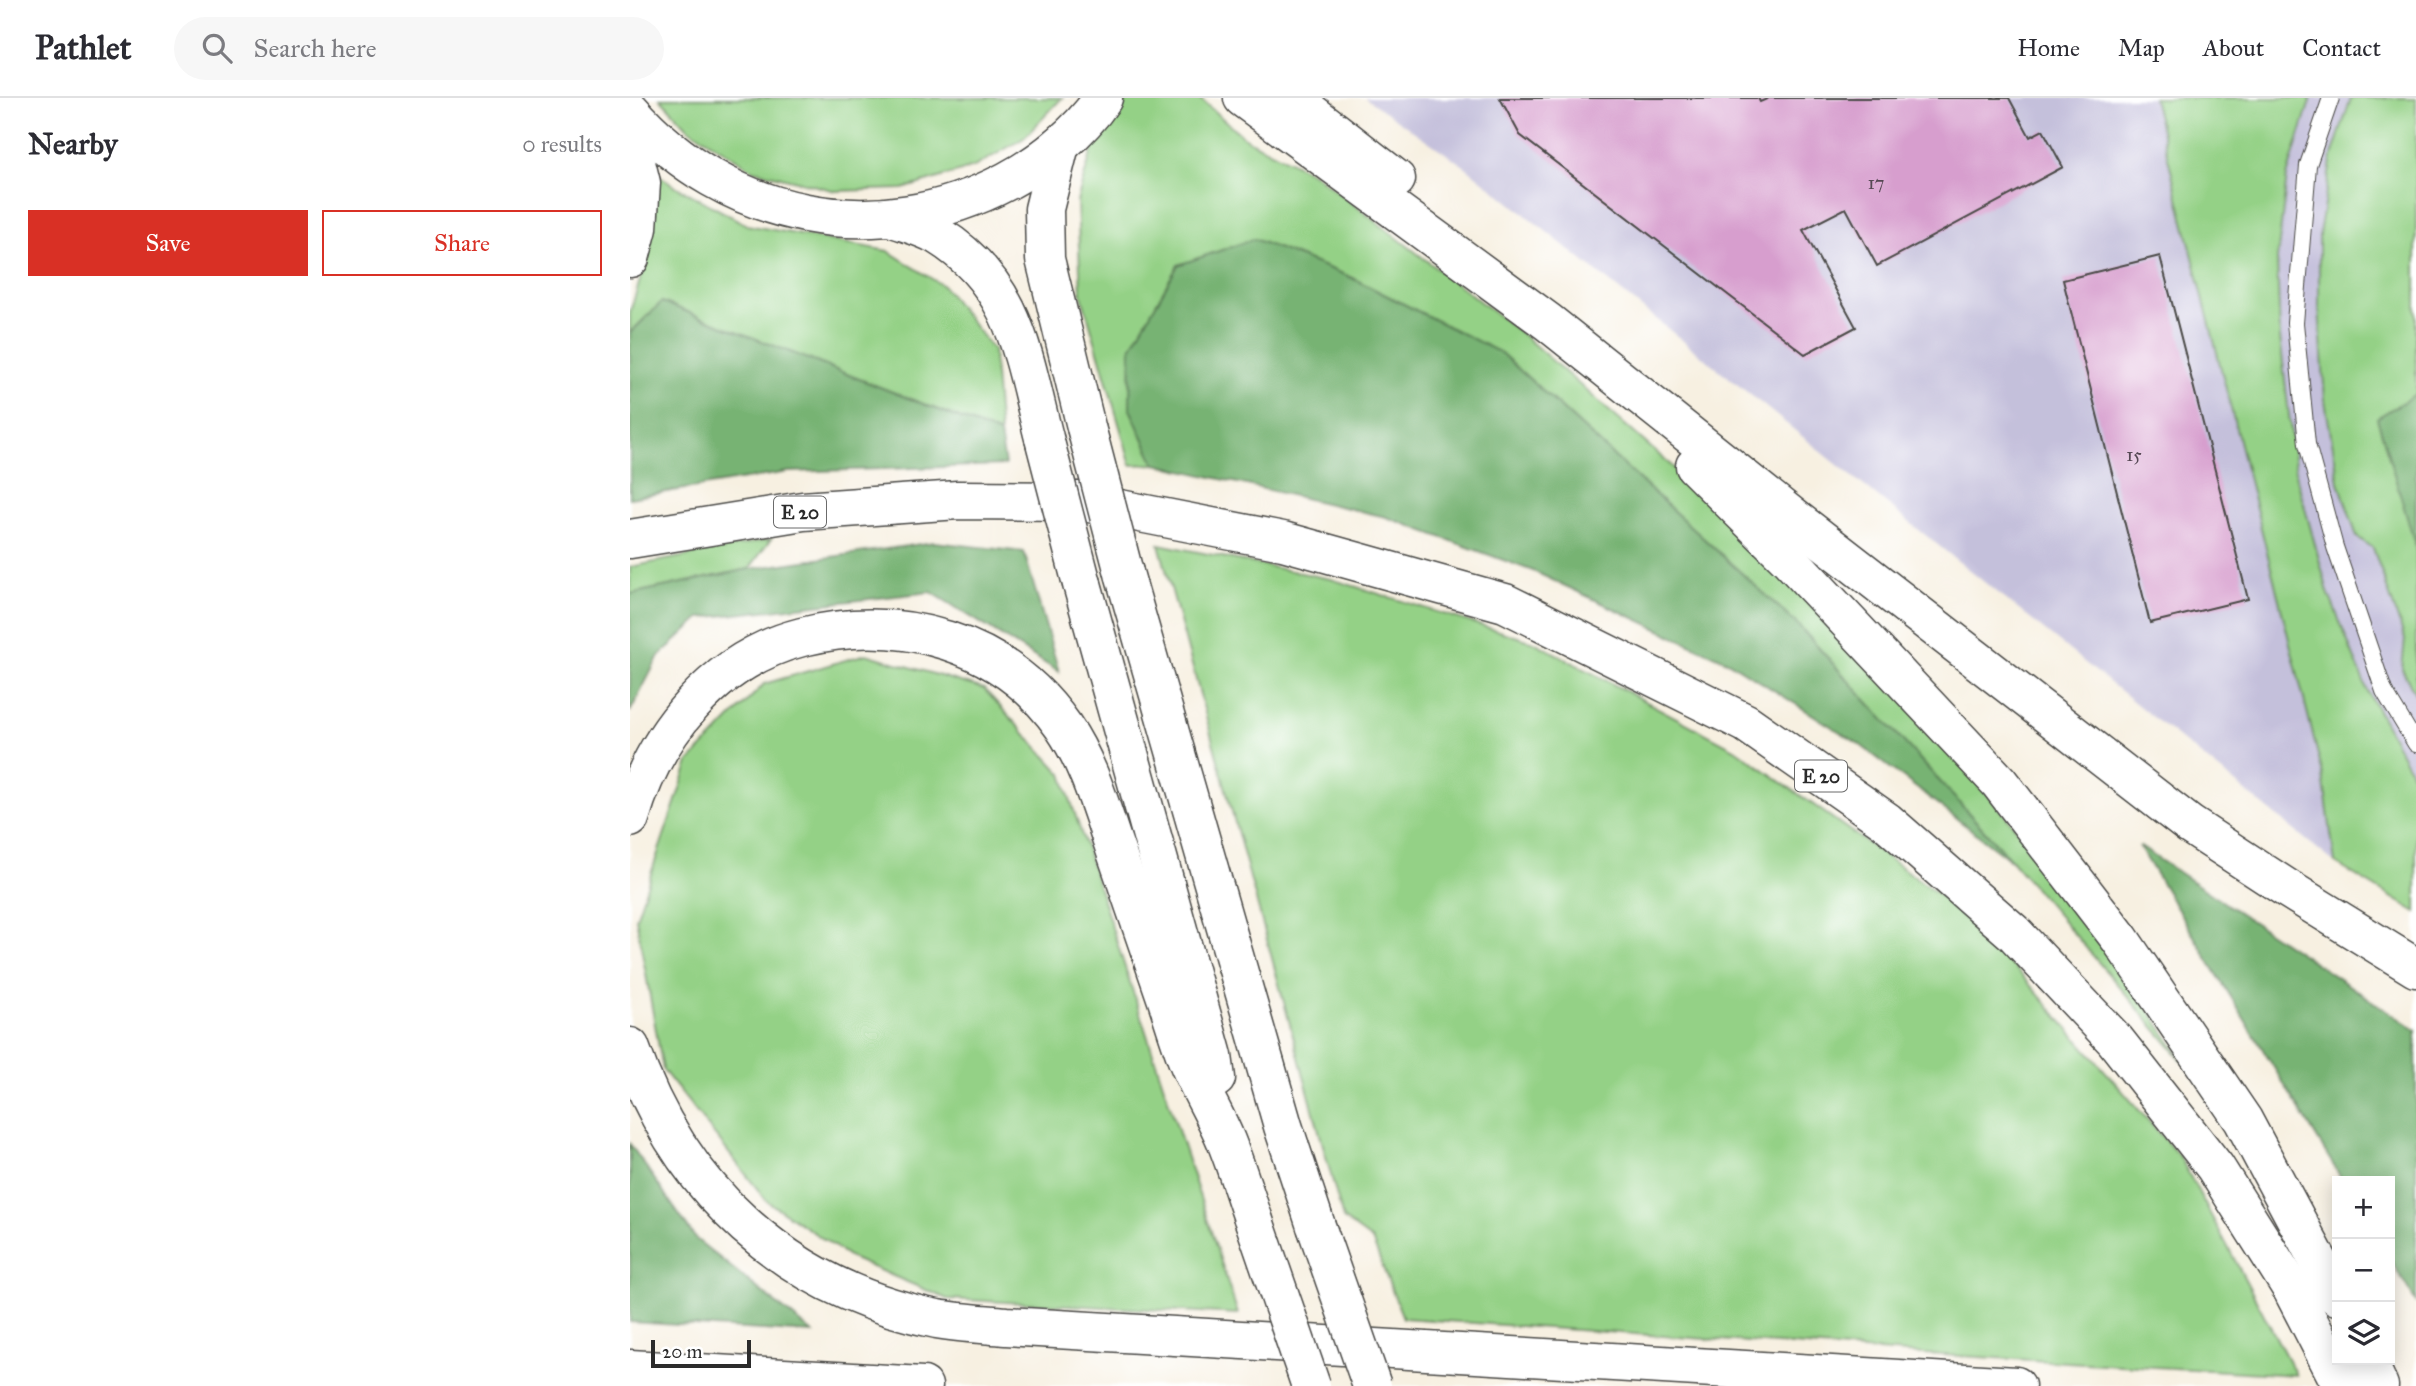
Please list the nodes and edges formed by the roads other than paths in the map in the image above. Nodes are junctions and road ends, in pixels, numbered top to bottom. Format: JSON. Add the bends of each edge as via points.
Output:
{"nodes":[{"id":1,"x":1103,"y":98,"type":"edge"},
{"id":2,"x":1243,"y":98,"type":"edge"},
{"id":3,"x":1292,"y":98,"type":"edge"},
{"id":4,"x":2330,"y":98,"type":"edge"},
{"id":5,"x":630,"y":110,"type":"edge"},
{"id":6,"x":630,"y":139,"type":"edge"},
{"id":7,"x":1060,"y":145,"type":"junction"},
{"id":8,"x":891,"y":217,"type":"junction"},
{"id":9,"x":630,"y":258,"type":"edge"},
{"id":10,"x":1548,"y":322,"type":"junction"},
{"id":11,"x":1794,"y":518,"type":"junction"},
{"id":12,"x":630,"y":539,"type":"edge"},
{"id":13,"x":2416,"y":744,"type":"edge"},
{"id":14,"x":630,"y":818,"type":"edge"},
{"id":15,"x":2416,"y":968,"type":"edge"},
{"id":16,"x":630,"y":1046,"type":"edge"},
{"id":17,"x":1226,"y":1140,"type":"junction"},
{"id":18,"x":2332,"y":1286,"type":"edge"},
{"id":19,"x":2369,"y":1365,"type":"edge"},
{"id":20,"x":630,"y":1369,"type":"edge"},
{"id":21,"x":923,"y":1386,"type":"edge"},
{"id":22,"x":1311,"y":1386,"type":"edge"},
{"id":23,"x":1372,"y":1386,"type":"edge"},
{"id":24,"x":2016,"y":1386,"type":"edge"},
{"id":25,"x":2342,"y":1386,"type":"edge"},
{"id":26,"x":2379,"y":1386,"type":"edge"}],
"edges":[{"from":1,"to":7,"type":"main road"},
{"from":2,"to":10,"type":"main road"},
{"from":3,"to":11,"type":"main road","via":[[1639,367]]},
{"from":4,"to":13,"type":"lane","via":[[2308,165],[2295,323],[2307,444],[2335,547],[2384,691]]},
{"from":5,"to":8,"type":"main road","via":[[683,161],[761,202],[803,214]]},
{"from":6,"to":9,"type":"main road","via":[[641,183],[638,228]]},
{"from":7,"to":8,"type":"main road","via":[[982,194],[937,209]]},
{"from":7,"to":23,"type":"main road","bridge":true,"via":[[1044,209],[1045,259],[1086,427],[1283,1126]]},
{"from":8,"to":17,"type":"main road","bridge":true,"via":[[935,234],[973,262],[1002,299],[1020,343],[1213,1056]]},
{"from":10,"to":11,"type":"main road"},
{"from":10,"to":18,"type":"main road","via":[[1789,559],[1999,782],[2120,939],[2243,1120]]},
{"from":11,"to":15,"type":"main road","via":[[2190,825]]},
{"from":12,"to":25,"type":"main road","number":"E 20","via":[[803,511],[958,500],[1079,501],[1283,541],[1505,603],[1745,723],[1896,829],[2014,933],[2115,1040],[2215,1167],[2292,1289]]},
{"from":14,"to":17,"type":"main road","via":[[655,757],[683,715],[717,679],[747,659],[796,639],[859,628],[920,632],[985,656],[1049,708],[1078,751],[1189,1064]]},
{"from":16,"to":24,"type":"main road","via":[[640,1078],[675,1144],[735,1218],[799,1266],[908,1312],[1006,1326]]},
{"from":17,"to":22,"type":"main road","bridge":true},
{"from":19,"to":26,"type":"main road"},
{"from":20,"to":21,"type":"main road"}]}
